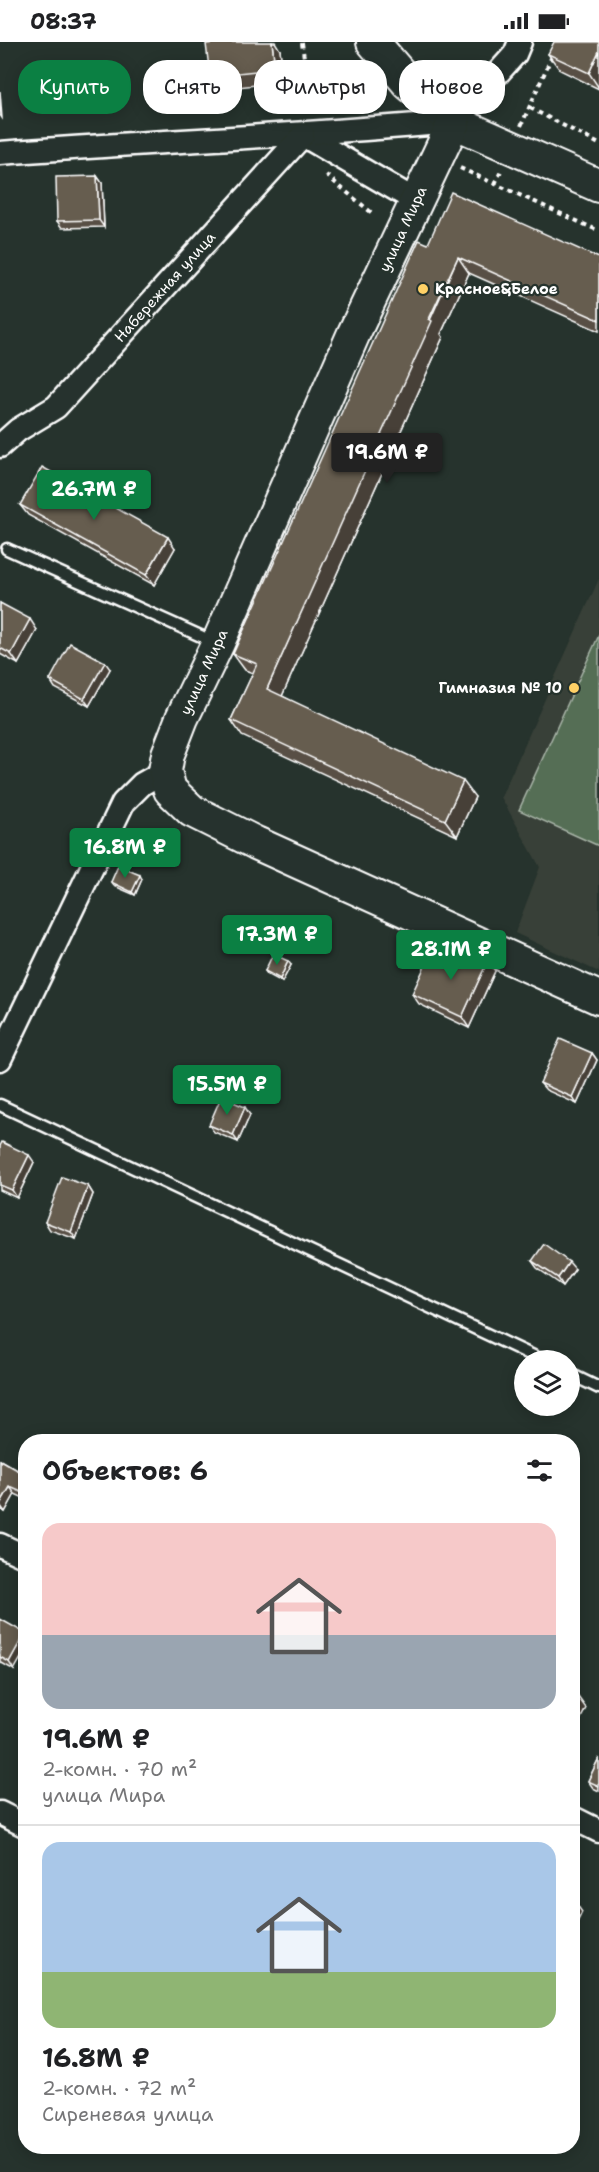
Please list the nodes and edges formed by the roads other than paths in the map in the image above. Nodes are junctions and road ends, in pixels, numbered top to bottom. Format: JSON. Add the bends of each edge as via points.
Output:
{"nodes":[{"id":1,"x":373,"y":42,"type":"edge"},
{"id":2,"x":520,"y":42,"type":"edge"},
{"id":3,"x":454,"y":122,"type":"junction"},
{"id":4,"x":303,"y":135,"type":"junction"},
{"id":5,"x":0,"y":153,"type":"edge"},
{"id":6,"x":599,"y":186,"type":"edge"},
{"id":7,"x":416,"y":201,"type":"junction"},
{"id":8,"x":9,"y":425,"type":"edge"},
{"id":9,"x":0,"y":446,"type":"edge"},
{"id":10,"x":7,"y":549,"type":"dead end"},
{"id":11,"x":218,"y":643,"type":"junction"},
{"id":12,"x":165,"y":771,"type":"junction"},
{"id":13,"x":599,"y":998,"type":"edge"},
{"id":14,"x":0,"y":1059,"type":"edge"},
{"id":15,"x":0,"y":1105,"type":"edge"},
{"id":16,"x":521,"y":1350,"type":"edge"},
{"id":17,"x":580,"y":1379,"type":"edge"},
{"id":18,"x":599,"y":1388,"type":"edge"},
{"id":19,"x":0,"y":1545,"type":"edge"},
{"id":20,"x":18,"y":1553,"type":"edge"},
{"id":21,"x":0,"y":1813,"type":"edge"},
{"id":22,"x":18,"y":1822,"type":"edge"},
{"id":23,"x":580,"y":1822,"type":"edge"},
{"id":24,"x":599,"y":1831,"type":"edge"}],
"edges":[{"from":1,"to":3,"type":"street","via":[[408,84]]},
{"from":2,"to":3,"type":"street","via":[[515,54]]},
{"from":3,"to":4,"type":"street"},
{"from":3,"to":6,"type":"street"},
{"from":3,"to":7,"type":"street","name":"улица Мира"},
{"from":4,"to":5,"type":"street"},
{"from":4,"to":7,"type":"street"},
{"from":4,"to":8,"type":"street","name":"Набережная улица","via":[[56,406]]},
{"from":7,"to":11,"type":"street","name":"улица Мира"},
{"from":8,"to":9,"type":"street","name":"Набережная улица"},
{"from":10,"to":11,"type":"lane"},
{"from":11,"to":12,"type":"street","name":"улица Мира","via":[[182,718]]},
{"from":12,"to":13,"type":"street","via":[[170,790],[192,811]]},
{"from":12,"to":14,"type":"street","via":[[142,784],[123,803]]},
{"from":15,"to":16,"type":"lane"},
{"from":17,"to":18,"type":"lane"},
{"from":19,"to":20,"type":"street"},
{"from":21,"to":22,"type":"street"},
{"from":23,"to":24,"type":"street"}]}
